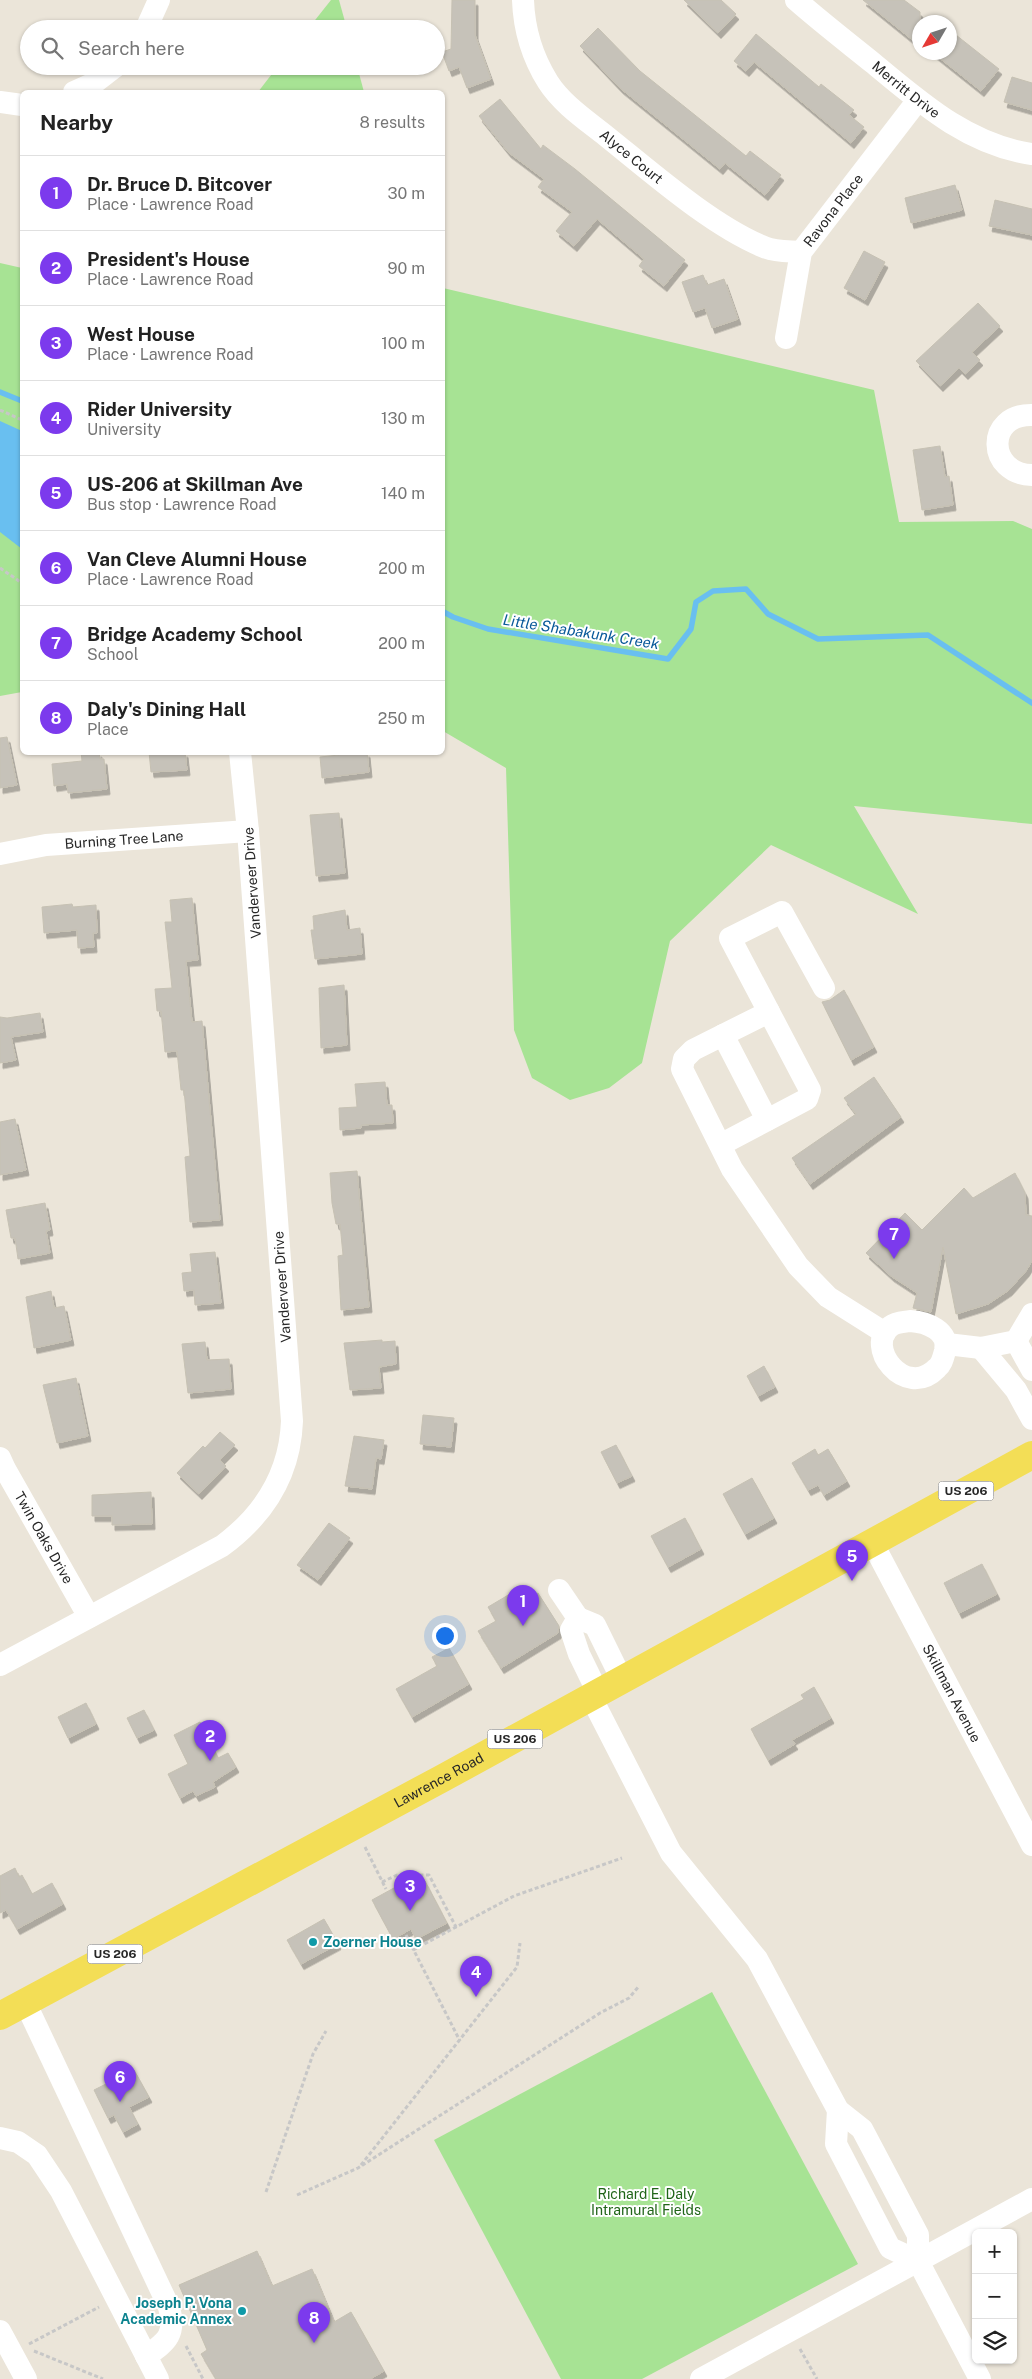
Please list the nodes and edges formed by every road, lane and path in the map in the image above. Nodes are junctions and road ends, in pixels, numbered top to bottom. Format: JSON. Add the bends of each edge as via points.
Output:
{"nodes":[{"id":1,"x":159,"y":0,"type":"edge"},
{"id":2,"x":523,"y":0,"type":"edge"},
{"id":3,"x":796,"y":0,"type":"edge"},
{"id":4,"x":150,"y":20,"type":"edge"},
{"id":5,"x":104,"y":75,"type":"edge"},
{"id":6,"x":78,"y":90,"type":"edge"},
{"id":7,"x":918,"y":100,"type":"junction"},
{"id":8,"x":0,"y":102,"type":"edge"},
{"id":9,"x":20,"y":105,"type":"edge"},
{"id":10,"x":1032,"y":154,"type":"edge"},
{"id":11,"x":802,"y":252,"type":"junction"},
{"id":12,"x":786,"y":338,"type":"dead end"},
{"id":13,"x":0,"y":410,"type":"edge"},
{"id":14,"x":1032,"y":415,"type":"edge"},
{"id":15,"x":20,"y":419,"type":"edge"},
{"id":16,"x":1032,"y":475,"type":"edge"},
{"id":17,"x":0,"y":568,"type":"edge"},
{"id":18,"x":20,"y":581,"type":"edge"},
{"id":19,"x":240,"y":755,"type":"edge"},
{"id":20,"x":248,"y":831,"type":"junction"},
{"id":21,"x":0,"y":854,"type":"edge"},
{"id":22,"x":824,"y":988,"type":"dead end"},
{"id":23,"x":768,"y":1012,"type":"junction"},
{"id":24,"x":723,"y":1035,"type":"junction"},
{"id":25,"x":767,"y":1120,"type":"junction"},
{"id":26,"x":720,"y":1145,"type":"junction"},
{"id":27,"x":1032,"y":1314,"type":"edge"},
{"id":28,"x":885,"y":1333,"type":"junction"},
{"id":29,"x":1016,"y":1341,"type":"junction"},
{"id":30,"x":946,"y":1344,"type":"junction"},
{"id":31,"x":981,"y":1348,"type":"junction"},
{"id":32,"x":1032,"y":1370,"type":"edge"},
{"id":33,"x":1032,"y":1419,"type":"edge"},
{"id":34,"x":1032,"y":1455,"type":"edge"},
{"id":35,"x":0,"y":1458,"type":"edge"},
{"id":36,"x":872,"y":1542,"type":"junction"},
{"id":37,"x":559,"y":1590,"type":"dead end"},
{"id":38,"x":89,"y":1617,"type":"junction"},
{"id":39,"x":578,"y":1618,"type":"junction"},
{"id":40,"x":0,"y":1665,"type":"edge"},
{"id":41,"x":622,"y":1680,"type":"junction"},
{"id":42,"x":595,"y":1695,"type":"junction"},
{"id":43,"x":1032,"y":1845,"type":"edge"},
{"id":44,"x":365,"y":1847,"type":"dead end"},
{"id":45,"x":622,"y":1858,"type":"dead end"},
{"id":46,"x":382,"y":1882,"type":"junction"},
{"id":47,"x":386,"y":1889,"type":"dead end"},
{"id":48,"x":456,"y":1927,"type":"junction"},
{"id":49,"x":406,"y":1935,"type":"dead end"},
{"id":50,"x":520,"y":1943,"type":"dead end"},
{"id":51,"x":413,"y":1950,"type":"junction"},
{"id":52,"x":639,"y":1986,"type":"dead end"},
{"id":53,"x":7,"y":2011,"type":"edge"},
{"id":54,"x":326,"y":2031,"type":"dead end"},
{"id":55,"x":460,"y":2041,"type":"junction"},
{"id":56,"x":838,"y":2110,"type":"junction"},
{"id":57,"x":0,"y":2138,"type":"edge"},
{"id":58,"x":358,"y":2168,"type":"junction"},
{"id":59,"x":266,"y":2192,"type":"dead end"},
{"id":60,"x":297,"y":2195,"type":"dead end"},
{"id":61,"x":1032,"y":2198,"type":"edge"},
{"id":62,"x":918,"y":2261,"type":"junction"},
{"id":63,"x":107,"y":2302,"type":"dead end"},
{"id":64,"x":790,"y":2330,"type":"junction"},
{"id":65,"x":0,"y":2332,"type":"edge"},
{"id":66,"x":185,"y":2344,"type":"dead end"},
{"id":67,"x":146,"y":2356,"type":"junction"},
{"id":68,"x":26,"y":2379,"type":"edge"},
{"id":69,"x":103,"y":2379,"type":"edge"},
{"id":70,"x":158,"y":2379,"type":"edge"},
{"id":71,"x":203,"y":2379,"type":"edge"},
{"id":72,"x":701,"y":2379,"type":"edge"},
{"id":73,"x":817,"y":2379,"type":"edge"},
{"id":74,"x":980,"y":2379,"type":"edge"}],
"edges":[{"from":1,"to":4,"type":"street"},
{"from":2,"to":11,"type":"street","name":"Alyce Court","via":[[530,42],[548,82],[563,101],[718,222],[765,248]]},
{"from":3,"to":7,"type":"street","name":"Merritt Drive"},
{"from":5,"to":6,"type":"street"},
{"from":7,"to":10,"type":"street","name":"Merritt Drive","via":[[961,130],[994,144]]},
{"from":7,"to":11,"type":"street","name":"Ravona Place"},
{"from":8,"to":9,"type":"street"},
{"from":11,"to":12,"type":"street","name":"Ravona Place"},
{"from":13,"to":15,"type":"path"},
{"from":14,"to":16,"type":"street","via":[[1019,414],[1007,421],[997,445],[1009,469]]},
{"from":17,"to":18,"type":"path"},
{"from":19,"to":20,"type":"street","name":"Vanderveer Drive"},
{"from":20,"to":21,"type":"street","name":"Burning Tree Lane","via":[[46,845]]},
{"from":20,"to":38,"type":"street","name":"Vanderveer Drive","via":[[292,1421],[288,1457],[278,1484],[245,1529],[222,1546]]},
{"from":22,"to":23,"type":"street","via":[[782,912],[730,938]]},
{"from":23,"to":24,"type":"street"},
{"from":23,"to":25,"type":"street","via":[[810,1090],[807,1099]]},
{"from":24,"to":25,"type":"street"},
{"from":24,"to":26,"type":"street","via":[[692,1050],[684,1058],[682,1070]]},
{"from":25,"to":26,"type":"street"},
{"from":26,"to":28,"type":"street","via":[[798,1266],[828,1297]]},
{"from":27,"to":29,"type":"street"},
{"from":28,"to":30,"type":"street","via":[[891,1326],[916,1321],[937,1329]]},
{"from":28,"to":30,"type":"street","via":[[885,1357],[894,1370],[908,1377],[918,1378],[936,1369],[943,1360]]},
{"from":29,"to":31,"type":"street"},
{"from":29,"to":32,"type":"street"},
{"from":30,"to":31,"type":"street"},
{"from":31,"to":33,"type":"street","via":[[1016,1390]]},
{"from":34,"to":36,"type":"main road","name":"Lawrence Road","number":"US 206"},
{"from":35,"to":38,"type":"street","name":"Twin Oaks Drive"},
{"from":36,"to":41,"type":"main road","name":"Lawrence Road","number":"US 206"},
{"from":36,"to":43,"type":"street","name":"Skillman Avenue"},
{"from":37,"to":39,"type":"street"},
{"from":38,"to":40,"type":"street","name":"Vanderveer Drive"},
{"from":39,"to":41,"type":"street","via":[[595,1625]]},
{"from":39,"to":42,"type":"street","via":[[571,1630]]},
{"from":41,"to":42,"type":"main road","name":"Lawrence Road","number":"US 206"},
{"from":42,"to":53,"type":"main road","name":"Lawrence Road","number":"US 206"},
{"from":42,"to":56,"type":"street","via":[[671,1853],[757,1959]]},
{"from":44,"to":46,"type":"path"},
{"from":45,"to":48,"type":"path","via":[[514,1896]]},
{"from":46,"to":47,"type":"path"},
{"from":46,"to":48,"type":"path","via":[[397,1875],[429,1875]]},
{"from":48,"to":51,"type":"path"},
{"from":49,"to":51,"type":"path"},
{"from":50,"to":55,"type":"path","via":[[517,1967]]},
{"from":51,"to":55,"type":"path"},
{"from":52,"to":58,"type":"path","via":[[629,1998],[600,2013]]},
{"from":53,"to":67,"type":"street","via":[[169,2307],[173,2323],[170,2336]]},
{"from":54,"to":59,"type":"path","via":[[313,2054]]},
{"from":55,"to":58,"type":"path"},
{"from":56,"to":62,"type":"street","via":[[862,2129],[904,2208],[918,2235]]},
{"from":56,"to":62,"type":"street","via":[[836,2144],[890,2248]]},
{"from":57,"to":67,"type":"street","via":[[18,2142],[37,2155],[61,2191]]},
{"from":58,"to":60,"type":"path"},
{"from":61,"to":62,"type":"street"},
{"from":62,"to":64,"type":"street"},
{"from":62,"to":74,"type":"street"},
{"from":63,"to":69,"type":"path","via":[[24,2347]]},
{"from":64,"to":72,"type":"street"},
{"from":64,"to":73,"type":"path"},
{"from":65,"to":68,"type":"street"},
{"from":66,"to":71,"type":"path"},
{"from":67,"to":70,"type":"street"}]}
